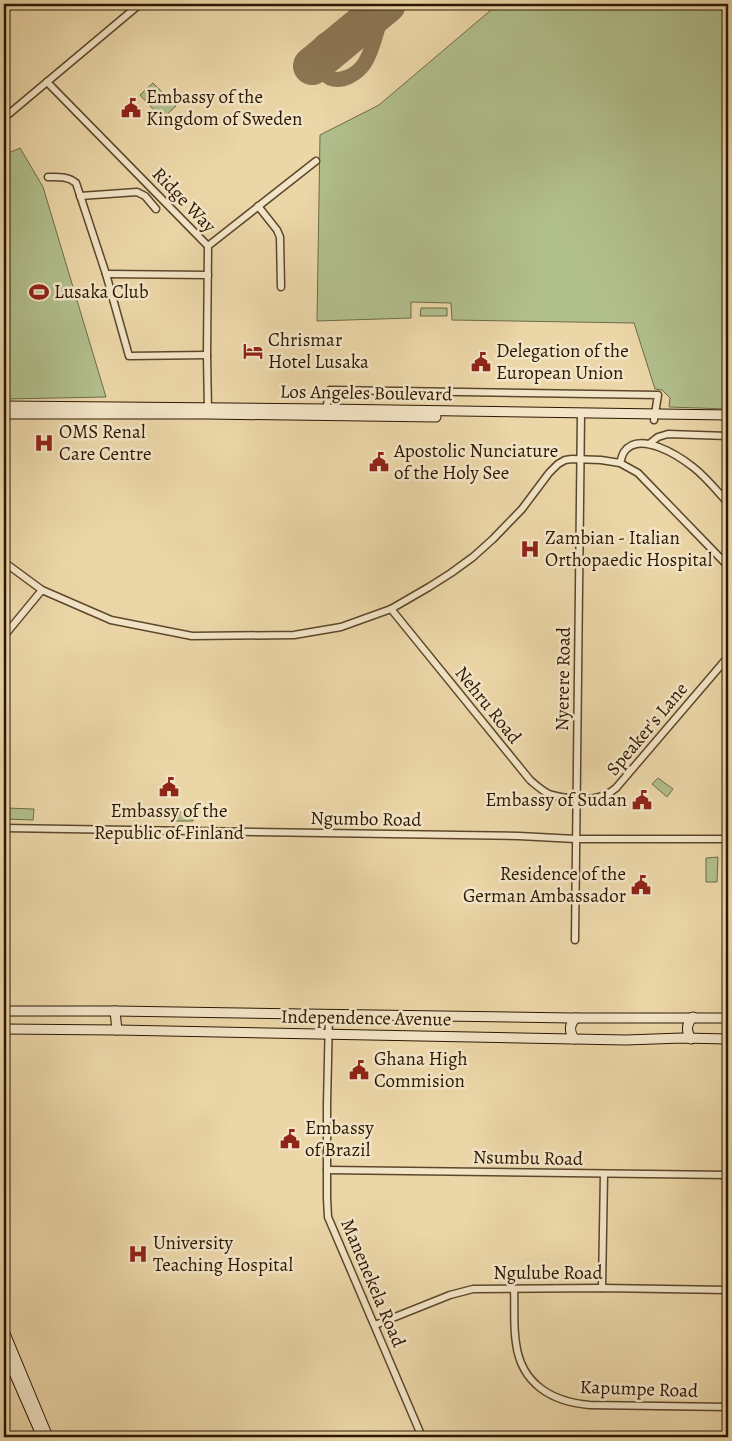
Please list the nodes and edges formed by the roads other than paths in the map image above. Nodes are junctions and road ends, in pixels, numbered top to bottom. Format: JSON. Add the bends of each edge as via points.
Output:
{"nodes":[{"id":1,"x":140,"y":4,"type":"edge"},
{"id":2,"x":47,"y":82,"type":"junction"},
{"id":3,"x":4,"y":118,"type":"edge"},
{"id":4,"x":316,"y":161,"type":"dead end"},
{"id":5,"x":48,"y":178,"type":"dead end"},
{"id":6,"x":80,"y":196,"type":"junction"},
{"id":7,"x":258,"y":206,"type":"junction"},
{"id":8,"x":156,"y":210,"type":"dead end"},
{"id":9,"x":208,"y":246,"type":"junction"},
{"id":10,"x":106,"y":274,"type":"junction"},
{"id":11,"x":208,"y":275,"type":"junction"},
{"id":12,"x":280,"y":287,"type":"dead end"},
{"id":13,"x":207,"y":354,"type":"junction"},
{"id":14,"x":4,"y":406,"type":"edge"},
{"id":15,"x":326,"y":409,"type":"junction"},
{"id":16,"x":208,"y":411,"type":"junction"},
{"id":17,"x":4,"y":414,"type":"edge"},
{"id":18,"x":728,"y":415,"type":"edge"},
{"id":19,"x":581,"y":416,"type":"junction"},
{"id":20,"x":655,"y":417,"type":"junction"},
{"id":21,"x":728,"y":420,"type":"edge"},
{"id":22,"x":728,"y":436,"type":"edge"},
{"id":23,"x":649,"y":444,"type":"junction"},
{"id":24,"x":581,"y":459,"type":"junction"},
{"id":25,"x":620,"y":463,"type":"junction"},
{"id":26,"x":728,"y":503,"type":"edge"},
{"id":27,"x":4,"y":562,"type":"edge"},
{"id":28,"x":728,"y":566,"type":"edge"},
{"id":29,"x":42,"y":590,"type":"junction"},
{"id":30,"x":391,"y":609,"type":"junction"},
{"id":31,"x":4,"y":636,"type":"edge"},
{"id":32,"x":728,"y":657,"type":"edge"},
{"id":33,"x":576,"y":799,"type":"junction"},
{"id":34,"x":4,"y":828,"type":"edge"},
{"id":35,"x":576,"y":839,"type":"junction"},
{"id":36,"x":728,"y":839,"type":"edge"},
{"id":37,"x":574,"y":940,"type":"dead end"},
{"id":38,"x":4,"y":1011,"type":"edge"},
{"id":39,"x":116,"y":1011,"type":"junction"},
{"id":40,"x":329,"y":1014,"type":"junction"},
{"id":41,"x":683,"y":1017,"type":"junction"},
{"id":42,"x":693,"y":1017,"type":"junction"},
{"id":43,"x":571,"y":1018,"type":"junction"},
{"id":44,"x":728,"y":1018,"type":"edge"},
{"id":45,"x":4,"y":1029,"type":"edge"},
{"id":46,"x":117,"y":1030,"type":"junction"},
{"id":47,"x":328,"y":1034,"type":"junction"},
{"id":48,"x":686,"y":1038,"type":"junction"},
{"id":49,"x":565,"y":1039,"type":"junction"},
{"id":50,"x":574,"y":1039,"type":"junction"},
{"id":51,"x":728,"y":1039,"type":"edge"},
{"id":52,"x":327,"y":1170,"type":"junction"},
{"id":53,"x":604,"y":1174,"type":"junction"},
{"id":54,"x":728,"y":1175,"type":"edge"},
{"id":55,"x":602,"y":1288,"type":"junction"},
{"id":56,"x":514,"y":1289,"type":"junction"},
{"id":57,"x":728,"y":1290,"type":"edge"},
{"id":58,"x":375,"y":1325,"type":"junction"},
{"id":59,"x":4,"y":1331,"type":"edge"},
{"id":60,"x":6,"y":1348,"type":"edge"},
{"id":61,"x":728,"y":1407,"type":"edge"},
{"id":62,"x":42,"y":1437,"type":"edge"},
{"id":63,"x":48,"y":1437,"type":"edge"},
{"id":64,"x":422,"y":1437,"type":"edge"}],
"edges":[{"from":1,"to":2,"type":"street"},
{"from":2,"to":3,"type":"street"},
{"from":2,"to":9,"type":"street","name":"Ridge Way"},
{"from":4,"to":7,"type":"street"},
{"from":5,"to":6,"type":"street","via":[[71,179]]},
{"from":6,"to":8,"type":"street","via":[[137,192],[145,196]]},
{"from":6,"to":10,"type":"street"},
{"from":7,"to":9,"type":"street"},
{"from":7,"to":12,"type":"street","via":[[280,238]]},
{"from":9,"to":11,"type":"street","name":"Ridge Way"},
{"from":10,"to":11,"type":"street"},
{"from":10,"to":13,"type":"street","via":[[129,356]]},
{"from":11,"to":13,"type":"street","name":"Ridge Way"},
{"from":13,"to":16,"type":"street","name":"Ridge Way"},
{"from":14,"to":16,"type":"main road","name":"Los Angeles Boulevard"},
{"from":15,"to":16,"type":"main road","name":"Los Angeles Boulevard"},
{"from":15,"to":19,"type":"main road","name":"Los Angeles Boulevard"},
{"from":15,"to":20,"type":"street","via":[[330,390],[658,395]]},
{"from":16,"to":17,"type":"main road","name":"Los Angeles Boulevard"},
{"from":16,"to":19,"type":"main road","name":"Los Angeles Boulevard"},
{"from":18,"to":20,"type":"main road","name":"Los Angeles Boulevard"},
{"from":19,"to":20,"type":"main road","name":"Los Angeles Boulevard"},
{"from":19,"to":24,"type":"street","name":"Nyerere Road"},
{"from":20,"to":21,"type":"main road","name":"Los Angeles Boulevard"},
{"from":22,"to":23,"type":"street","via":[[668,434]]},
{"from":23,"to":25,"type":"street","via":[[635,444],[624,452]]},
{"from":23,"to":26,"type":"street","via":[[694,468]]},
{"from":24,"to":25,"type":"street"},
{"from":24,"to":30,"type":"street","via":[[558,464],[522,509],[473,557]]},
{"from":24,"to":33,"type":"street","name":"Nyerere Road"},
{"from":25,"to":28,"type":"street","via":[[638,473]]},
{"from":27,"to":29,"type":"street"},
{"from":29,"to":30,"type":"street","via":[[111,620],[192,636],[294,635],[341,627]]},
{"from":29,"to":31,"type":"street"},
{"from":30,"to":33,"type":"street","name":"Nehru Road","via":[[530,780],[549,794]]},
{"from":32,"to":33,"type":"street","name":"Speaker's Lane","via":[[616,788],[601,797]]},
{"from":33,"to":35,"type":"street","name":"Nyerere Road"},
{"from":34,"to":35,"type":"street","name":"Ngumbo Road"},
{"from":35,"to":36,"type":"street","name":"Ngumbo Road"},
{"from":35,"to":37,"type":"street","name":"Nyerere Road"},
{"from":38,"to":39,"type":"main road","name":"Independence Avenue"},
{"from":39,"to":40,"type":"main road","name":"Independence Avenue"},
{"from":39,"to":46,"type":"main road"},
{"from":40,"to":43,"type":"main road","name":"Independence Avenue"},
{"from":40,"to":47,"type":"street","name":"Manenekela Road"},
{"from":41,"to":42,"type":"main road","name":"Independence Avenue"},
{"from":41,"to":43,"type":"main road","name":"Independence Avenue"},
{"from":41,"to":48,"type":"main road","via":[[687,1024]]},
{"from":42,"to":44,"type":"main road","name":"Independence Avenue"},
{"from":42,"to":48,"type":"main road"},
{"from":43,"to":49,"type":"main road"},
{"from":43,"to":50,"type":"main road"},
{"from":45,"to":46,"type":"main road","name":"Independence Avenue"},
{"from":46,"to":47,"type":"main road","name":"Independence Avenue"},
{"from":47,"to":49,"type":"main road","name":"Independence Avenue"},
{"from":47,"to":52,"type":"street","name":"Manenekela Road"},
{"from":48,"to":50,"type":"main road","name":"Independence Avenue"},
{"from":48,"to":51,"type":"main road","name":"Independence Avenue"},
{"from":49,"to":50,"type":"main road","name":"Independence Avenue"},
{"from":52,"to":53,"type":"street","name":"Nsumbu Road"},
{"from":52,"to":58,"type":"street","name":"Manenekela Road","via":[[327,1208],[331,1225]]},
{"from":53,"to":54,"type":"street","name":"Nsumbu Road"},
{"from":53,"to":55,"type":"street"},
{"from":55,"to":56,"type":"street","name":"Ngulube Road"},
{"from":55,"to":57,"type":"street","name":"Ngulube Road"},
{"from":56,"to":58,"type":"street","name":"Ngulube Road","via":[[461,1292]]},
{"from":56,"to":61,"type":"street","name":"Kapumpe Road","via":[[518,1353],[536,1384],[554,1398],[590,1405]]},
{"from":58,"to":64,"type":"street","name":"Manenekela Road"},
{"from":59,"to":60,"type":"main road"},
{"from":60,"to":62,"type":"main road"},
{"from":60,"to":63,"type":"main road"}]}
